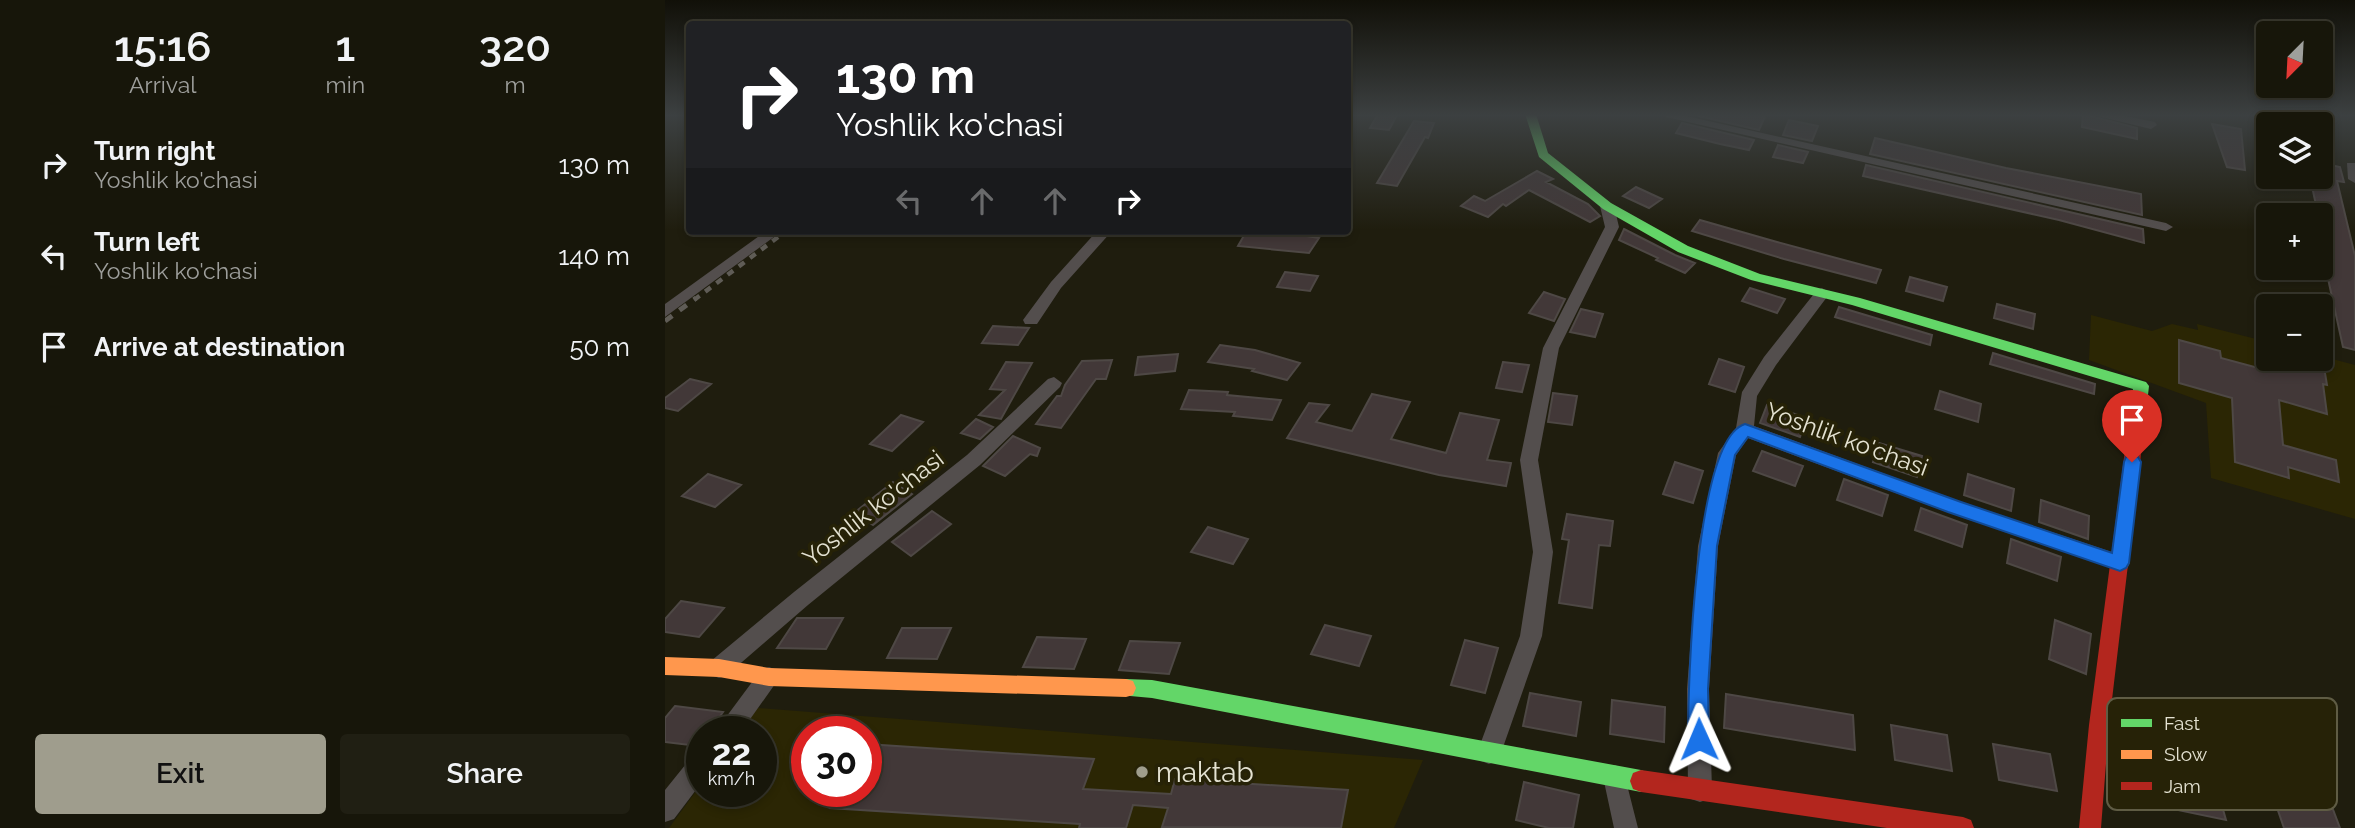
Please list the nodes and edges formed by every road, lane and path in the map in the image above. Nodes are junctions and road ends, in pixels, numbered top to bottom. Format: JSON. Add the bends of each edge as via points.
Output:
{"nodes":[{"id":1,"x":1542,"y":153,"type":"edge"},
{"id":2,"x":1833,"y":153,"type":"edge"},
{"id":3,"x":1607,"y":206,"type":"junction"},
{"id":4,"x":2166,"y":227,"type":"dead end"},
{"id":5,"x":770,"y":235,"type":"edge"},
{"id":6,"x":1100,"y":235,"type":"edge"},
{"id":7,"x":1822,"y":293,"type":"junction"},
{"id":8,"x":665,"y":312,"type":"edge"},
{"id":9,"x":1031,"y":320,"type":"dead end"},
{"id":10,"x":1054,"y":383,"type":"dead end"},
{"id":11,"x":1745,"y":430,"type":"junction"},
{"id":12,"x":2120,"y":563,"type":"junction"},
{"id":13,"x":665,"y":666,"type":"edge"},
{"id":14,"x":719,"y":668,"type":"junction"},
{"id":15,"x":769,"y":677,"type":"junction"},
{"id":16,"x":739,"y":716,"type":"edge"},
{"id":17,"x":1489,"y":753,"type":"junction"},
{"id":18,"x":1615,"y":777,"type":"junction"},
{"id":19,"x":686,"y":783,"type":"edge"},
{"id":20,"x":1700,"y":790,"type":"junction"},
{"id":21,"x":665,"y":810,"type":"edge"},
{"id":22,"x":1626,"y":828,"type":"edge"},
{"id":23,"x":1963,"y":828,"type":"edge"},
{"id":24,"x":2090,"y":828,"type":"edge"}],
"edges":[{"from":1,"to":3,"type":"street"},
{"from":2,"to":4,"type":"street"},
{"from":3,"to":7,"type":"street","via":[[1683,249],[1756,277]]},
{"from":3,"to":17,"type":"street","via":[[1612,227],[1551,348],[1529,460],[1543,552],[1531,636]]},
{"from":5,"to":8,"type":"street"},
{"from":6,"to":9,"type":"street"},
{"from":7,"to":11,"type":"street","via":[[1748,396]]},
{"from":7,"to":12,"type":"street","via":[[2141,386]]},
{"from":10,"to":14,"type":"street","name":"Yoshlik ko'chasi","via":[[1021,420],[953,480]]},
{"from":11,"to":12,"type":"street","name":"Yoshlik ko'chasi"},
{"from":11,"to":20,"type":"street","name":"Yoshlik ko'chasi","via":[[1727,453],[1708,546],[1698,689]]},
{"from":12,"to":24,"type":"street"},
{"from":13,"to":14,"type":"street"},
{"from":14,"to":15,"type":"street"},
{"from":15,"to":16,"type":"street"},
{"from":15,"to":17,"type":"street","via":[[1152,689]]},
{"from":17,"to":18,"type":"street"},
{"from":18,"to":20,"type":"street"},
{"from":18,"to":22,"type":"street"},
{"from":19,"to":21,"type":"street"},
{"from":20,"to":23,"type":"street"}]}
